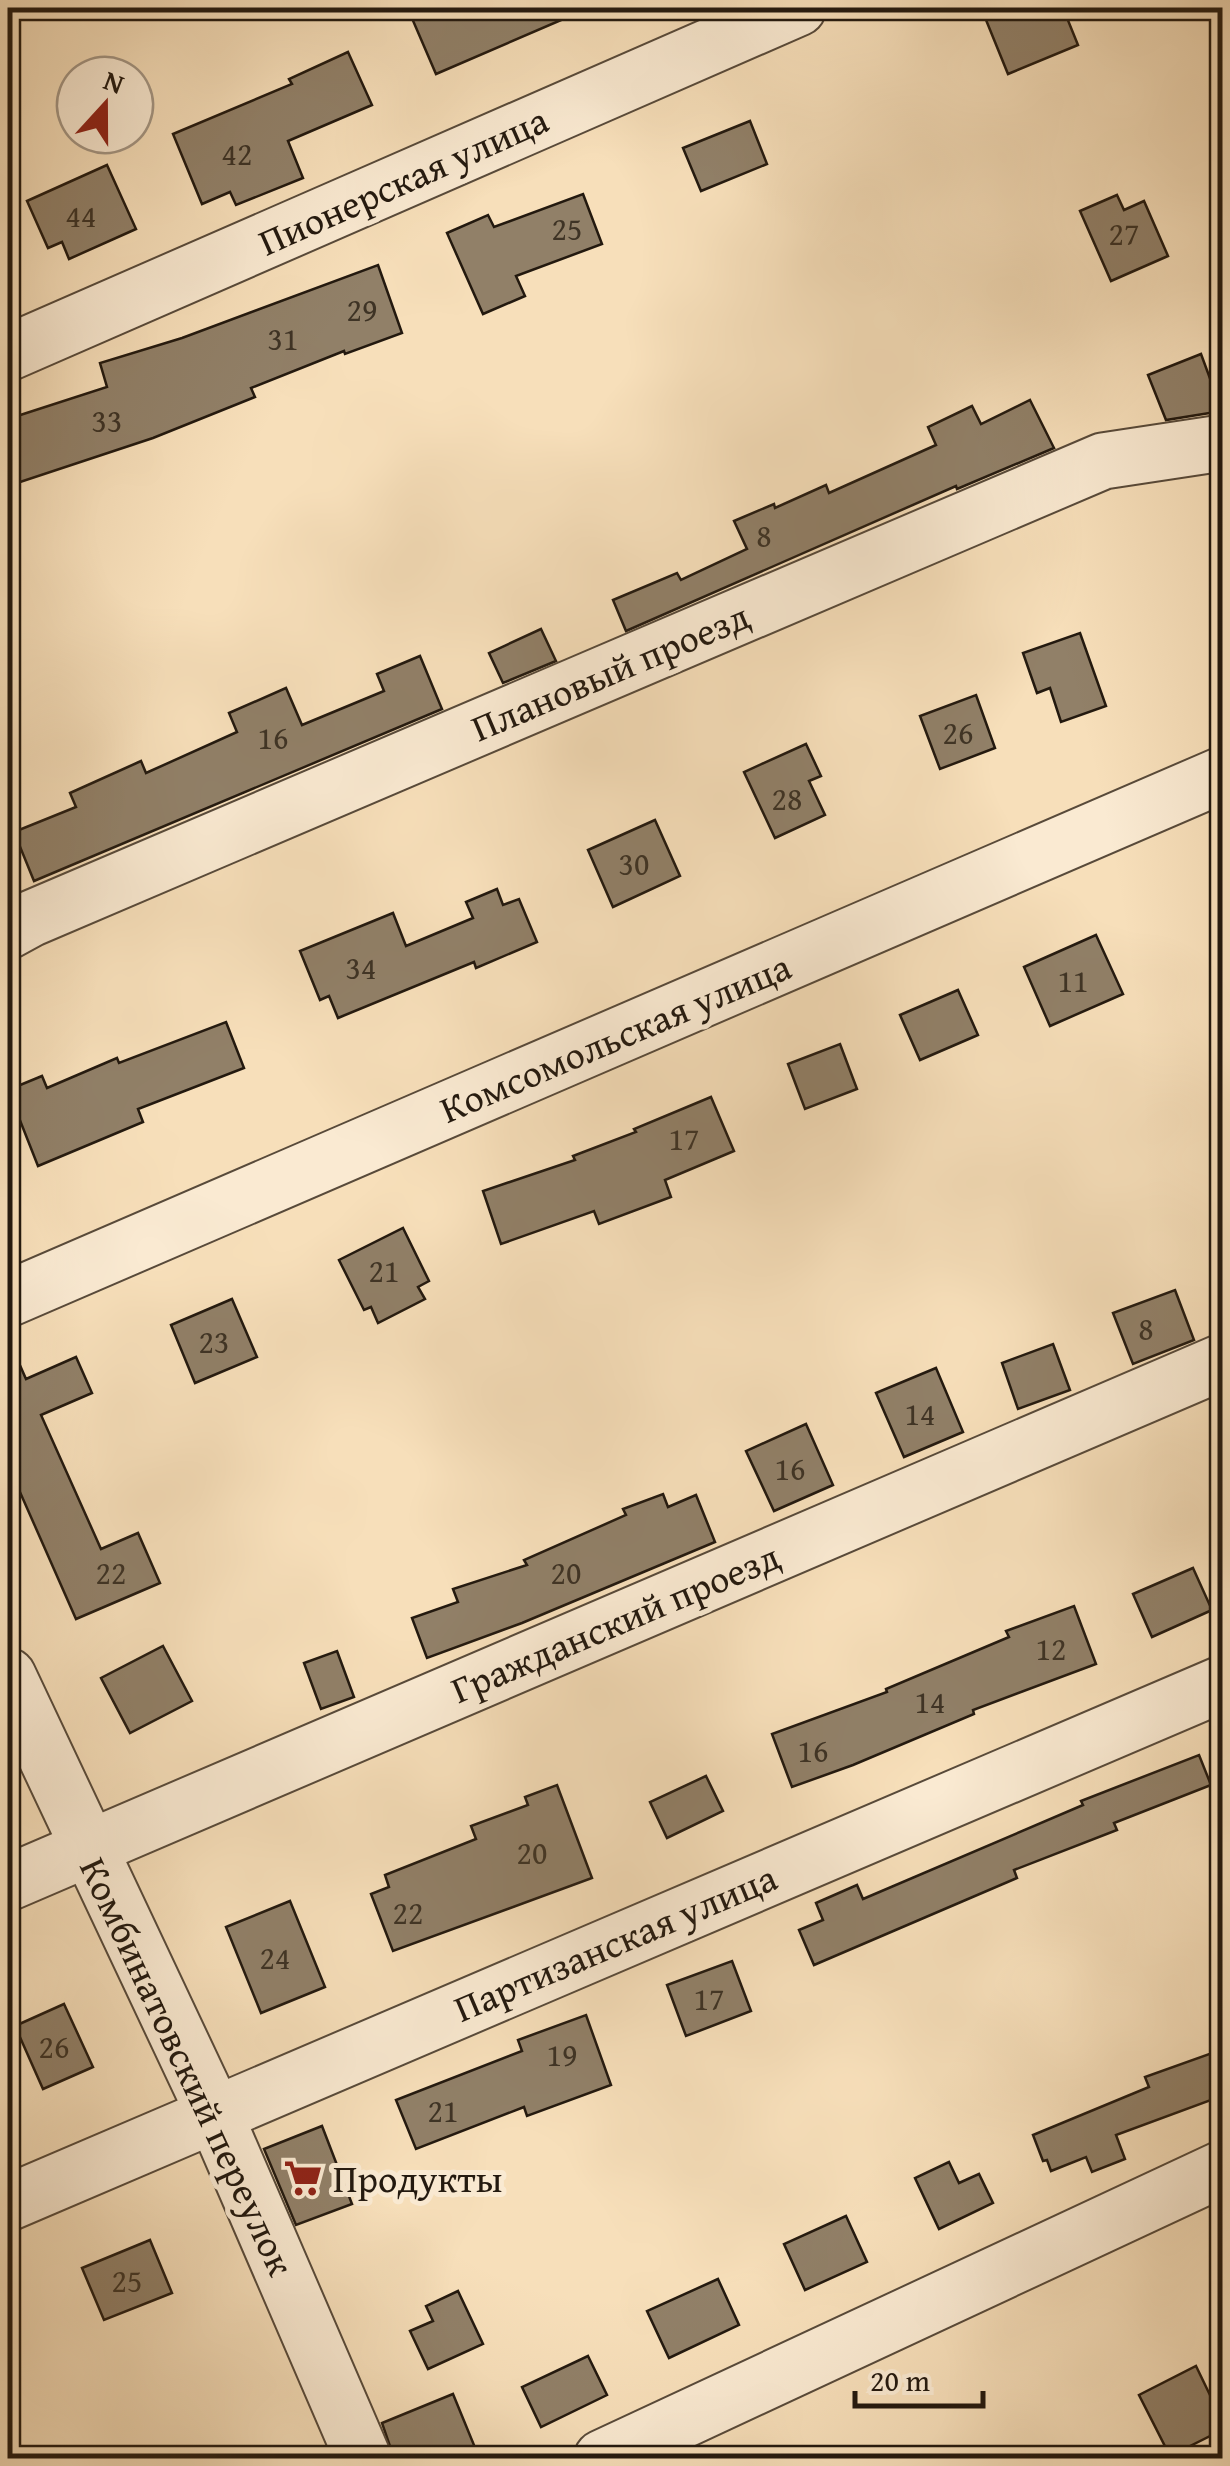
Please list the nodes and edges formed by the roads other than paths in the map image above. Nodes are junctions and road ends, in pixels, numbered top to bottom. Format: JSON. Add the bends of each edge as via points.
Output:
{"nodes":[{"id":1,"x":798,"y":8,"type":"edge"},
{"id":2,"x":8,"y":354,"type":"edge"},
{"id":3,"x":1222,"y":443,"type":"edge"},
{"id":4,"x":1222,"y":775,"type":"edge"},
{"id":5,"x":8,"y":932,"type":"edge"},
{"id":6,"x":8,"y":1300,"type":"edge"},
{"id":7,"x":1222,"y":1362,"type":"edge"},
{"id":8,"x":8,"y":1676,"type":"edge"},
{"id":9,"x":1222,"y":1684,"type":"edge"},
{"id":10,"x":88,"y":1848,"type":"junction"},
{"id":11,"x":8,"y":1883,"type":"edge"},
{"id":12,"x":214,"y":2113,"type":"junction"},
{"id":13,"x":1222,"y":2169,"type":"edge"},
{"id":14,"x":8,"y":2202,"type":"edge"},
{"id":15,"x":363,"y":2458,"type":"edge"},
{"id":16,"x":602,"y":2458,"type":"edge"}],
"edges":[{"from":1,"to":2,"type":"street","name":"Пионерская улица"},
{"from":3,"to":5,"type":"street","name":"Плановый проезд","via":[[1102,461]]},
{"from":4,"to":6,"type":"street","name":"Комсомольская улица"},
{"from":7,"to":10,"type":"street","name":"Гражданский проезд"},
{"from":8,"to":10,"type":"street","name":"Комбинатовский переулок"},
{"from":9,"to":12,"type":"street","name":"Партизанская улица"},
{"from":10,"to":11,"type":"street","name":"Гражданский проезд"},
{"from":10,"to":12,"type":"street","name":"Комбинатовский переулок"},
{"from":12,"to":14,"type":"street","name":"Партизанская улица"},
{"from":12,"to":15,"type":"street","name":"Комбинатовский переулок"},
{"from":13,"to":16,"type":"street"}]}
